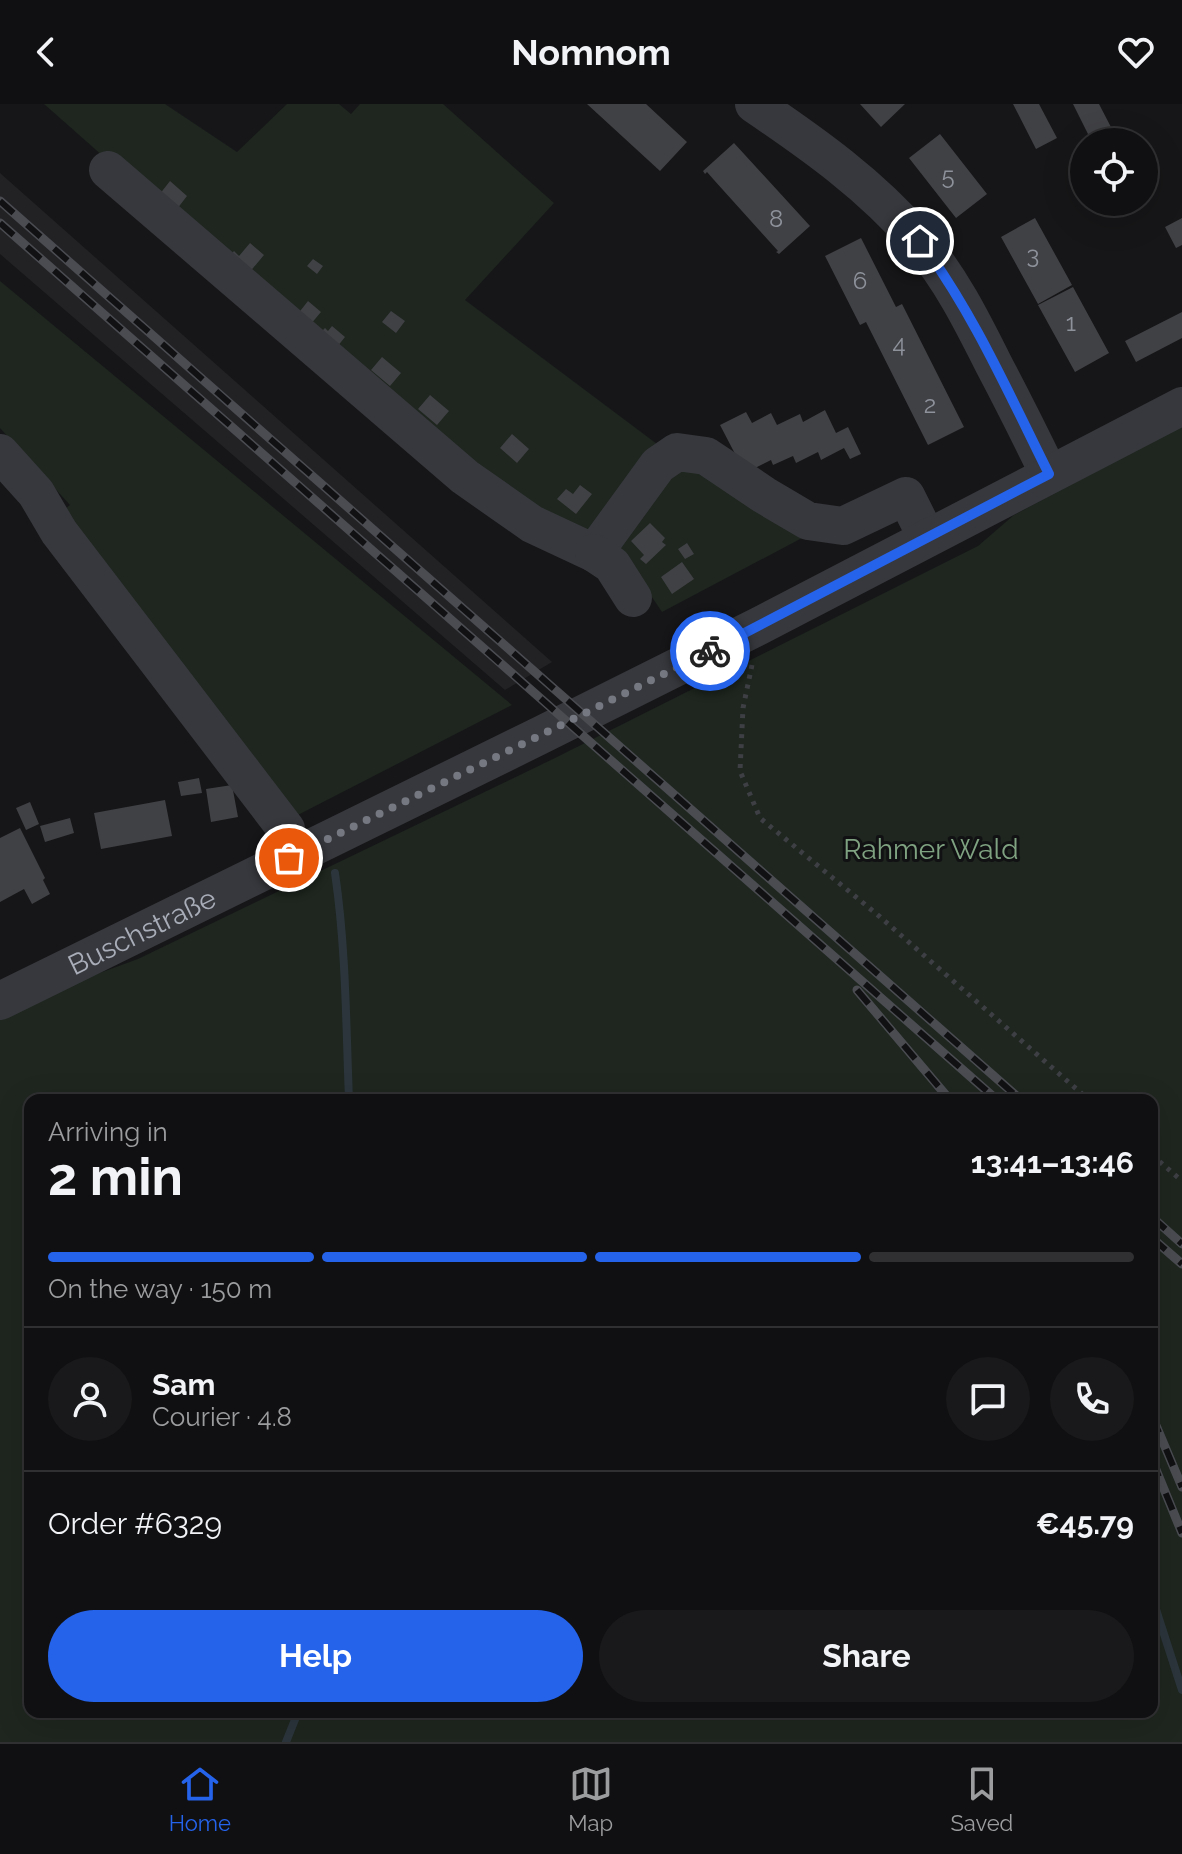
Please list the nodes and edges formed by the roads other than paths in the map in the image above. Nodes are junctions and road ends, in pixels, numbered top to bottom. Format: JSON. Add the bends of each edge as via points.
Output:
{"nodes":[{"id":1,"x":754,"y":104,"type":"edge"},
{"id":2,"x":108,"y":170,"type":"dead end"},
{"id":3,"x":1182,"y":406,"type":"edge"},
{"id":4,"x":0,"y":453,"type":"edge"},
{"id":5,"x":1049,"y":474,"type":"junction"},
{"id":6,"x":927,"y":538,"type":"junction"},
{"id":7,"x":594,"y":553,"type":"junction"},
{"id":8,"x":633,"y":598,"type":"dead end"},
{"id":9,"x":286,"y":829,"type":"dead end"},
{"id":10,"x":0,"y":1001,"type":"edge"}],
"edges":[{"from":1,"to":5,"type":"street","via":[[862,182],[920,241],[962,302]]},
{"from":2,"to":7,"type":"street","via":[[465,477],[532,524]]},
{"from":3,"to":5,"type":"street","name":"Buschstraße"},
{"from":4,"to":9,"type":"street","via":[[36,493],[59,532]]},
{"from":5,"to":6,"type":"street","name":"Buschstraße"},
{"from":6,"to":7,"type":"street","via":[[906,496],[843,526],[808,521],[706,456],[677,452],[658,465]]},
{"from":6,"to":10,"type":"street","name":"Buschstraße"},
{"from":7,"to":8,"type":"street","via":[[612,565]]}]}
